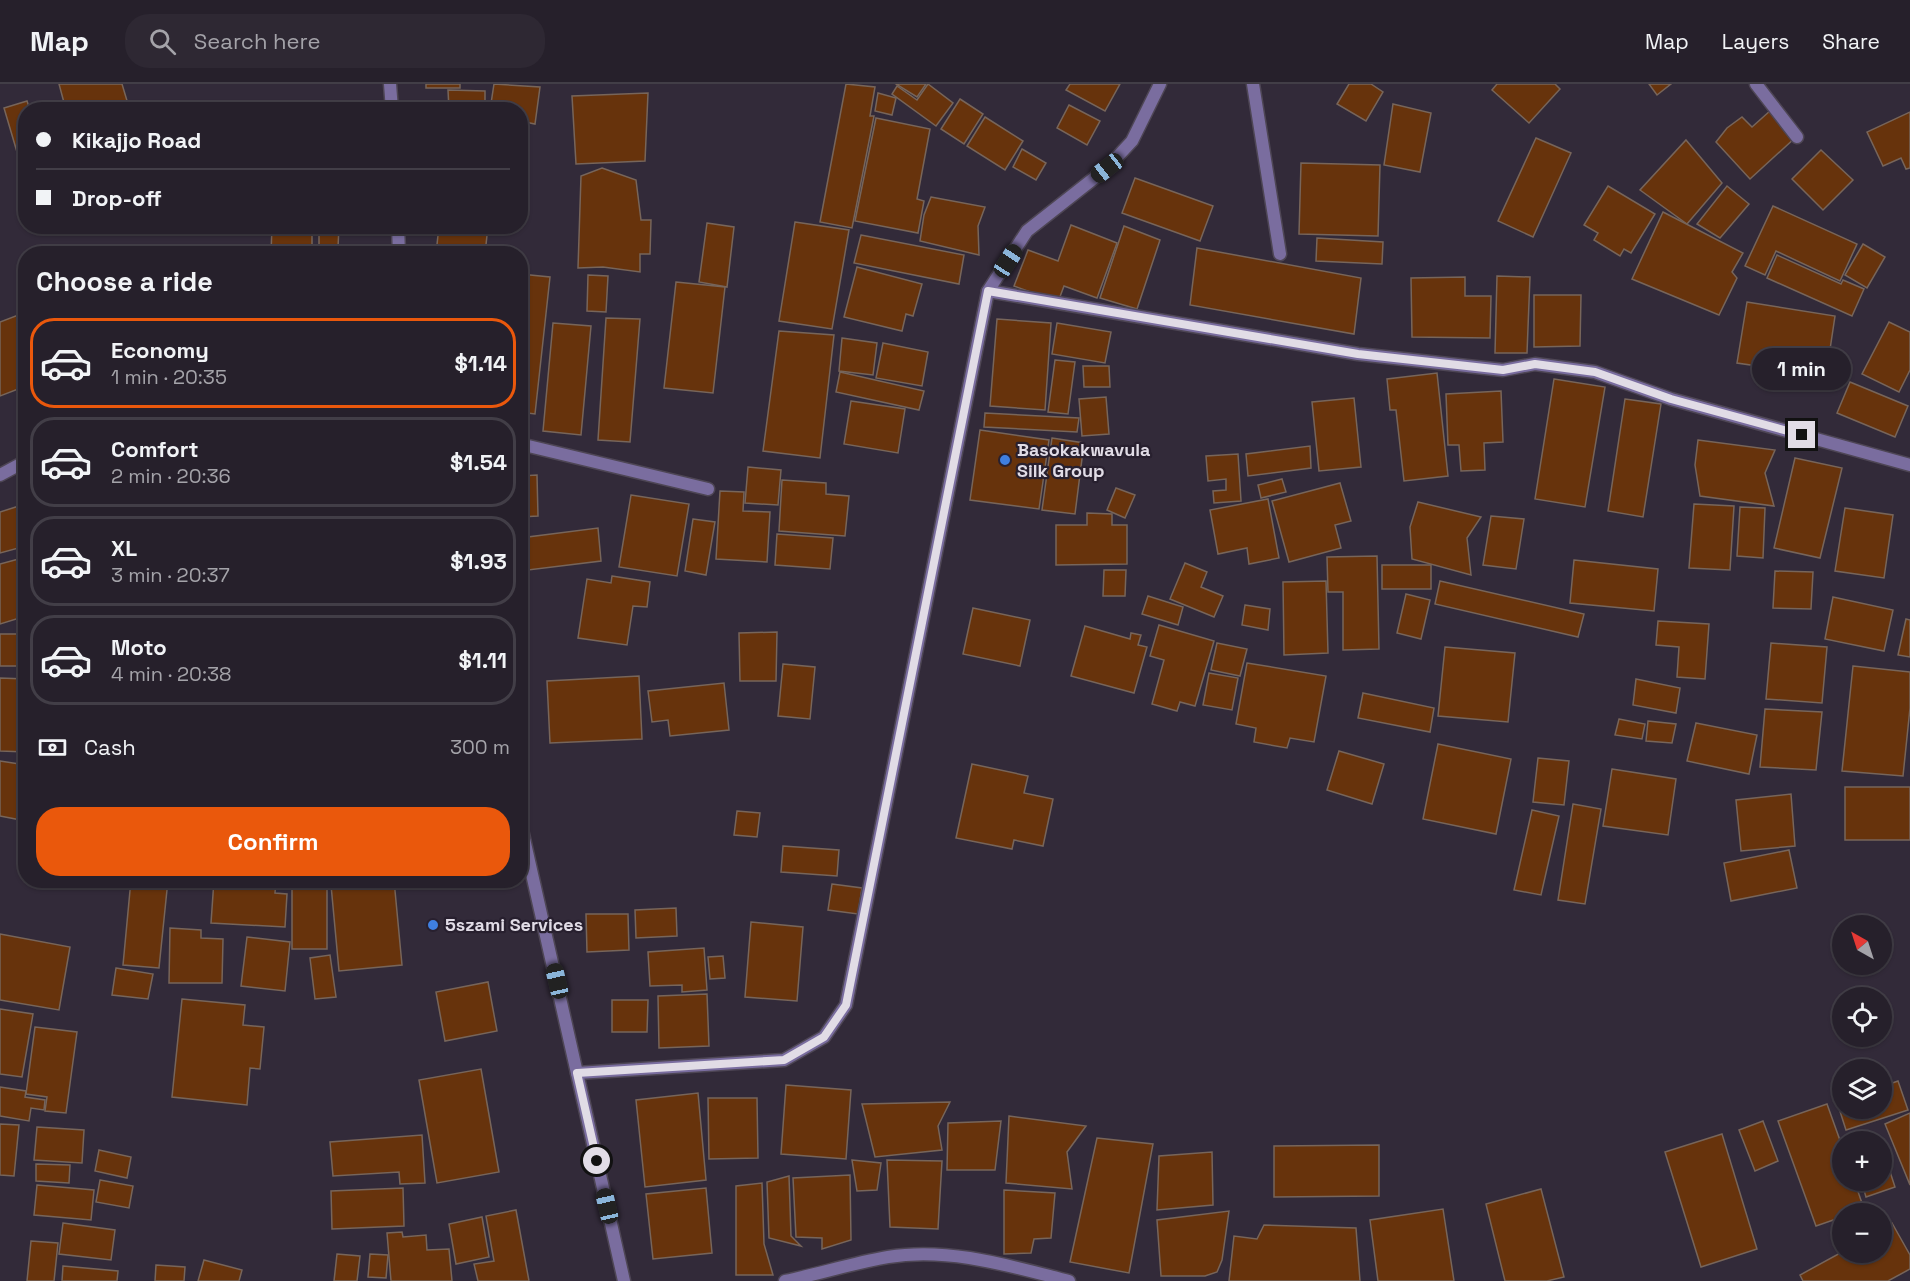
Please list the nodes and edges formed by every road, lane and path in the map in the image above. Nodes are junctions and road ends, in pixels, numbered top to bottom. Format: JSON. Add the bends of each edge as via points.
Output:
{"nodes":[{"id":1,"x":390,"y":84,"type":"edge"},
{"id":2,"x":1160,"y":84,"type":"edge"},
{"id":3,"x":1253,"y":84,"type":"edge"},
{"id":4,"x":1756,"y":84,"type":"edge"},
{"id":5,"x":391,"y":102,"type":"edge"},
{"id":6,"x":1797,"y":137,"type":"dead end"},
{"id":7,"x":1280,"y":255,"type":"dead end"},
{"id":8,"x":988,"y":291,"type":"junction"},
{"id":9,"x":528,"y":446,"type":"edge"},
{"id":10,"x":18,"y":465,"type":"edge"},
{"id":11,"x":1910,"y":465,"type":"edge"},
{"id":12,"x":0,"y":474,"type":"edge"},
{"id":13,"x":708,"y":489,"type":"dead end"},
{"id":14,"x":528,"y":856,"type":"edge"},
{"id":15,"x":577,"y":1073,"type":"junction"},
{"id":16,"x":624,"y":1281,"type":"edge"},
{"id":17,"x":785,"y":1281,"type":"edge"},
{"id":18,"x":1069,"y":1281,"type":"edge"}],
"edges":[{"from":1,"to":5,"type":"street"},
{"from":2,"to":8,"type":"street","via":[[1132,141],[1107,168],[1027,231]]},
{"from":3,"to":7,"type":"street"},
{"from":4,"to":6,"type":"street"},
{"from":8,"to":11,"type":"street","via":[[1358,354],[1503,370],[1535,364],[1595,372],[1671,399]]},
{"from":8,"to":15,"type":"street","via":[[846,1005],[824,1037],[784,1060]]},
{"from":9,"to":13,"type":"street"},
{"from":10,"to":12,"type":"street"},
{"from":14,"to":15,"type":"street"},
{"from":15,"to":16,"type":"street"},
{"from":17,"to":18,"type":"street","via":[[889,1257],[938,1255],[988,1260]]}]}
